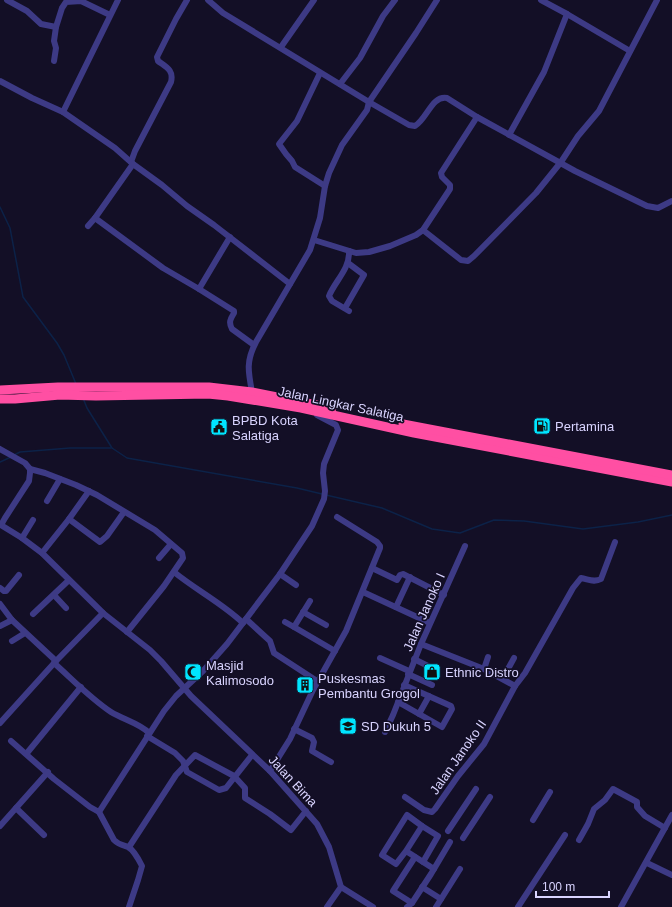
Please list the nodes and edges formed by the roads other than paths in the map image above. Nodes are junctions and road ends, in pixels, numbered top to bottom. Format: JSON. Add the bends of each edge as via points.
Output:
{"nodes":[{"id":1,"x":7,"y":0,"type":"edge"},
{"id":2,"x":118,"y":0,"type":"edge"},
{"id":3,"x":187,"y":0,"type":"edge"},
{"id":4,"x":208,"y":0,"type":"edge"},
{"id":5,"x":314,"y":0,"type":"edge"},
{"id":6,"x":395,"y":0,"type":"edge"},
{"id":7,"x":437,"y":0,"type":"edge"},
{"id":8,"x":541,"y":0,"type":"edge"},
{"id":9,"x":657,"y":0,"type":"edge"},
{"id":10,"x":567,"y":14,"type":"junction"},
{"id":11,"x":110,"y":15,"type":"junction"},
{"id":12,"x":56,"y":28,"type":"junction"},
{"id":13,"x":281,"y":47,"type":"junction"},
{"id":14,"x":630,"y":51,"type":"junction"},
{"id":15,"x":54,"y":61,"type":"dead end"},
{"id":16,"x":320,"y":73,"type":"junction"},
{"id":17,"x":0,"y":81,"type":"edge"},
{"id":18,"x":340,"y":84,"type":"junction"},
{"id":19,"x":369,"y":102,"type":"junction"},
{"id":20,"x":63,"y":112,"type":"junction"},
{"id":21,"x":477,"y":117,"type":"junction"},
{"id":22,"x":509,"y":135,"type":"junction"},
{"id":23,"x":561,"y":162,"type":"junction"},
{"id":24,"x":132,"y":163,"type":"junction"},
{"id":25,"x":325,"y":186,"type":"junction"},
{"id":26,"x":672,"y":201,"type":"edge"},
{"id":27,"x":95,"y":218,"type":"junction"},
{"id":28,"x":88,"y":226,"type":"dead end"},
{"id":29,"x":423,"y":230,"type":"junction"},
{"id":30,"x":230,"y":237,"type":"junction"},
{"id":31,"x":314,"y":240,"type":"junction"},
{"id":32,"x":349,"y":251,"type":"junction"},
{"id":33,"x":348,"y":263,"type":"junction"},
{"id":34,"x":290,"y":284,"type":"junction"},
{"id":35,"x":199,"y":289,"type":"junction"},
{"id":36,"x":254,"y":345,"type":"junction"},
{"id":37,"x":0,"y":390,"type":"edge"},
{"id":38,"x":59,"y":391,"type":"junction"},
{"id":39,"x":95,"y":392,"type":"junction"},
{"id":40,"x":252,"y":392,"type":"junction"},
{"id":41,"x":0,"y":398,"type":"edge"},
{"id":42,"x":272,"y":399,"type":"junction"},
{"id":43,"x":301,"y":405,"type":"junction"},
{"id":44,"x":0,"y":449,"type":"edge"},
{"id":45,"x":30,"y":469,"type":"junction"},
{"id":46,"x":672,"y":475,"type":"edge"},
{"id":47,"x":60,"y":479,"type":"junction"},
{"id":48,"x":672,"y":482,"type":"edge"},
{"id":49,"x":88,"y":491,"type":"junction"},
{"id":50,"x":48,"y":501,"type":"dead end"},
{"id":51,"x":124,"y":512,"type":"junction"},
{"id":52,"x":337,"y":517,"type":"dead end"},
{"id":53,"x":70,"y":519,"type":"junction"},
{"id":54,"x":33,"y":520,"type":"dead end"},
{"id":55,"x":1,"y":526,"type":"edge"},
{"id":56,"x":22,"y":538,"type":"junction"},
{"id":57,"x":616,"y":542,"type":"dead end"},
{"id":58,"x":171,"y":544,"type":"junction"},
{"id":59,"x":465,"y":546,"type":"dead end"},
{"id":60,"x":42,"y":553,"type":"junction"},
{"id":61,"x":159,"y":558,"type":"dead end"},
{"id":62,"x":372,"y":568,"type":"junction"},
{"id":63,"x":174,"y":572,"type":"junction"},
{"id":64,"x":280,"y":574,"type":"junction"},
{"id":65,"x":19,"y":575,"type":"dead end"},
{"id":66,"x":410,"y":577,"type":"junction"},
{"id":67,"x":70,"y":580,"type":"junction"},
{"id":68,"x":296,"y":586,"type":"dead end"},
{"id":69,"x":0,"y":588,"type":"edge"},
{"id":70,"x":363,"y":592,"type":"junction"},
{"id":71,"x":54,"y":594,"type":"junction"},
{"id":72,"x":444,"y":595,"type":"junction"},
{"id":73,"x":310,"y":601,"type":"dead end"},
{"id":74,"x":0,"y":604,"type":"edge"},
{"id":75,"x":396,"y":607,"type":"junction"},
{"id":76,"x":66,"y":608,"type":"dead end"},
{"id":77,"x":303,"y":612,"type":"junction"},
{"id":78,"x":102,"y":613,"type":"junction"},
{"id":79,"x":33,"y":614,"type":"dead end"},
{"id":80,"x":12,"y":620,"type":"junction"},
{"id":81,"x":245,"y":621,"type":"junction"},
{"id":82,"x":285,"y":622,"type":"dead end"},
{"id":83,"x":430,"y":623,"type":"junction"},
{"id":84,"x":326,"y":625,"type":"dead end"},
{"id":85,"x":0,"y":626,"type":"edge"},
{"id":86,"x":294,"y":627,"type":"junction"},
{"id":87,"x":127,"y":632,"type":"junction"},
{"id":88,"x":25,"y":633,"type":"junction"},
{"id":89,"x":12,"y":641,"type":"dead end"},
{"id":90,"x":421,"y":644,"type":"junction"},
{"id":91,"x":335,"y":651,"type":"junction"},
{"id":92,"x":488,"y":657,"type":"dead end"},
{"id":93,"x":380,"y":658,"type":"dead end"},
{"id":94,"x":514,"y":658,"type":"dead end"},
{"id":95,"x":414,"y":659,"type":"junction"},
{"id":96,"x":55,"y":662,"type":"junction"},
{"id":97,"x":484,"y":669,"type":"junction"},
{"id":98,"x":436,"y":670,"type":"dead end"},
{"id":99,"x":409,"y":673,"type":"junction"},
{"id":100,"x":503,"y":678,"type":"junction"},
{"id":101,"x":318,"y":681,"type":"junction"},
{"id":102,"x":404,"y":685,"type":"junction"},
{"id":103,"x":432,"y":685,"type":"dead end"},
{"id":104,"x":515,"y":686,"type":"junction"},
{"id":105,"x":81,"y":687,"type":"junction"},
{"id":106,"x":185,"y":690,"type":"junction"},
{"id":107,"x":429,"y":696,"type":"junction"},
{"id":108,"x":398,"y":702,"type":"junction"},
{"id":109,"x":0,"y":712,"type":"edge"},
{"id":110,"x":419,"y":714,"type":"junction"},
{"id":111,"x":6,"y":716,"type":"junction"},
{"id":112,"x":0,"y":723,"type":"edge"},
{"id":113,"x":294,"y":729,"type":"junction"},
{"id":114,"x":385,"y":732,"type":"dead end"},
{"id":115,"x":148,"y":735,"type":"junction"},
{"id":116,"x":11,"y":741,"type":"dead end"},
{"id":117,"x":27,"y":753,"type":"junction"},
{"id":118,"x":252,"y":755,"type":"junction"},
{"id":119,"x":331,"y":762,"type":"dead end"},
{"id":120,"x":185,"y":766,"type":"junction"},
{"id":121,"x":270,"y":771,"type":"junction"},
{"id":122,"x":48,"y":772,"type":"junction"},
{"id":123,"x":234,"y":776,"type":"junction"},
{"id":124,"x":476,"y":789,"type":"dead end"},
{"id":125,"x":550,"y":792,"type":"dead end"},
{"id":126,"x":405,"y":797,"type":"dead end"},
{"id":127,"x":490,"y":797,"type":"dead end"},
{"id":128,"x":16,"y":808,"type":"junction"},
{"id":129,"x":306,"y":811,"type":"junction"},
{"id":130,"x":99,"y":812,"type":"junction"},
{"id":131,"x":672,"y":815,"type":"edge"},
{"id":132,"x":533,"y":820,"type":"dead end"},
{"id":133,"x":0,"y":826,"type":"edge"},
{"id":134,"x":422,"y":826,"type":"junction"},
{"id":135,"x":665,"y":828,"type":"junction"},
{"id":136,"x":448,"y":831,"type":"dead end"},
{"id":137,"x":44,"y":835,"type":"dead end"},
{"id":138,"x":565,"y":835,"type":"dead end"},
{"id":139,"x":463,"y":838,"type":"dead end"},
{"id":140,"x":579,"y":840,"type":"dead end"},
{"id":141,"x":450,"y":842,"type":"dead end"},
{"id":142,"x":129,"y":847,"type":"junction"},
{"id":143,"x":406,"y":851,"type":"junction"},
{"id":144,"x":415,"y":857,"type":"junction"},
{"id":145,"x":422,"y":862,"type":"junction"},
{"id":146,"x":647,"y":862,"type":"junction"},
{"id":147,"x":434,"y":869,"type":"junction"},
{"id":148,"x":460,"y":869,"type":"dead end"},
{"id":149,"x":672,"y":875,"type":"edge"},
{"id":150,"x":340,"y":887,"type":"junction"},
{"id":151,"x":422,"y":887,"type":"junction"},
{"id":152,"x":441,"y":899,"type":"junction"},
{"id":153,"x":410,"y":906,"type":"edge"},
{"id":154,"x":129,"y":907,"type":"edge"},
{"id":155,"x":327,"y":907,"type":"edge"},
{"id":156,"x":373,"y":907,"type":"edge"},
{"id":157,"x":418,"y":907,"type":"edge"},
{"id":158,"x":436,"y":907,"type":"edge"},
{"id":159,"x":518,"y":907,"type":"edge"},
{"id":160,"x":621,"y":907,"type":"edge"}],
"edges":[{"from":1,"to":12,"type":"street","via":[[27,11],[41,24]]},
{"from":2,"to":11,"type":"street"},
{"from":3,"to":24,"type":"street","via":[[157,57],[172,74],[171,82],[135,151]]},
{"from":4,"to":13,"type":"street"},
{"from":5,"to":13,"type":"street"},
{"from":6,"to":18,"type":"street","via":[[360,58]]},
{"from":7,"to":19,"type":"street"},
{"from":8,"to":10,"type":"street"},
{"from":9,"to":14,"type":"street"},
{"from":10,"to":14,"type":"street"},
{"from":10,"to":22,"type":"street","via":[[544,72]]},
{"from":11,"to":12,"type":"street","via":[[82,1],[70,1],[64,4]]},
{"from":11,"to":20,"type":"street"},
{"from":12,"to":15,"type":"street"},
{"from":13,"to":16,"type":"street"},
{"from":14,"to":23,"type":"street","via":[[598,111]]},
{"from":16,"to":18,"type":"street"},
{"from":16,"to":25,"type":"street","via":[[297,121],[279,144],[295,168]]},
{"from":17,"to":20,"type":"street"},
{"from":18,"to":19,"type":"street"},
{"from":19,"to":21,"type":"street","via":[[412,126],[420,122],[437,99],[444,98],[452,100]]},
{"from":19,"to":25,"type":"street","via":[[367,110],[336,155]]},
{"from":20,"to":24,"type":"street"},
{"from":21,"to":22,"type":"street"},
{"from":21,"to":29,"type":"street","via":[[442,172],[442,177],[451,187]]},
{"from":22,"to":23,"type":"street"},
{"from":23,"to":26,"type":"street","via":[[574,171],[647,206],[658,208]]},
{"from":23,"to":29,"type":"street","via":[[527,204],[468,261],[461,260]]},
{"from":24,"to":27,"type":"street"},
{"from":24,"to":30,"type":"street"},
{"from":25,"to":31,"type":"street"},
{"from":27,"to":28,"type":"street"},
{"from":27,"to":35,"type":"street","via":[[163,268]]},
{"from":29,"to":32,"type":"street","via":[[379,250],[362,253]]},
{"from":30,"to":34,"type":"street"},
{"from":30,"to":35,"type":"street"},
{"from":31,"to":32,"type":"street"},
{"from":31,"to":34,"type":"street","via":[[306,260]]},
{"from":32,"to":33,"type":"street"},
{"from":33,"to":33,"type":"street","via":[[329,296],[332,301],[347,310],[364,275]]},
{"from":34,"to":36,"type":"street"},
{"from":35,"to":36,"type":"street","via":[[234,311],[230,320],[232,329]]},
{"from":36,"to":40,"type":"street","via":[[248,363]]},
{"from":37,"to":38,"type":"highway","name":"Jalan Lingkar Salatiga"},
{"from":38,"to":39,"type":"highway","name":"Jalan Lingkar Salatiga"},
{"from":38,"to":41,"type":"highway","name":"Jalan Lingkar Salatiga"},
{"from":39,"to":40,"type":"highway","name":"Jalan Lingkar Salatiga","via":[[209,387]]},
{"from":39,"to":42,"type":"highway","name":"Jalan Lingkar Salatiga","via":[[208,394]]},
{"from":40,"to":42,"type":"highway","name":"Jalan Lingkar Salatiga"},
{"from":42,"to":43,"type":"highway","name":"Jalan Lingkar Salatiga"},
{"from":43,"to":46,"type":"highway","name":"Jalan Lingkar Salatiga"},
{"from":43,"to":48,"type":"highway","name":"Jalan Lingkar Salatiga","via":[[414,433]]},
{"from":43,"to":64,"type":"street","via":[[332,422],[338,430],[324,464],[324,499],[312,526]]},
{"from":44,"to":45,"type":"street","via":[[25,463]]},
{"from":45,"to":47,"type":"street"},
{"from":45,"to":55,"type":"street","via":[[29,481]]},
{"from":47,"to":49,"type":"street"},
{"from":47,"to":50,"type":"street"},
{"from":49,"to":51,"type":"street"},
{"from":49,"to":53,"type":"street"},
{"from":51,"to":53,"type":"street","via":[[100,542]]},
{"from":51,"to":58,"type":"street","via":[[141,520]]},
{"from":52,"to":62,"type":"street","via":[[379,544],[380,548]]},
{"from":53,"to":60,"type":"street"},
{"from":54,"to":56,"type":"street"},
{"from":55,"to":56,"type":"street","name":"Jalan Bima"},
{"from":56,"to":60,"type":"street","name":"Jalan Bima"},
{"from":57,"to":104,"type":"street","via":[[601,579],[579,579],[526,673]]},
{"from":58,"to":61,"type":"street"},
{"from":58,"to":63,"type":"street","via":[[183,556]]},
{"from":59,"to":72,"type":"street","name":"Jalan Janoko I"},
{"from":60,"to":67,"type":"street","name":"Jalan Bima"},
{"from":62,"to":66,"type":"street","via":[[397,580],[401,574]]},
{"from":62,"to":70,"type":"street"},
{"from":63,"to":81,"type":"street"},
{"from":63,"to":87,"type":"street"},
{"from":64,"to":68,"type":"street"},
{"from":64,"to":81,"type":"street"},
{"from":65,"to":69,"type":"street","via":[[6,591]]},
{"from":66,"to":72,"type":"street"},
{"from":66,"to":75,"type":"street"},
{"from":67,"to":71,"type":"street"},
{"from":67,"to":78,"type":"street","name":"Jalan Bima"},
{"from":70,"to":75,"type":"street"},
{"from":70,"to":91,"type":"street"},
{"from":71,"to":76,"type":"street"},
{"from":71,"to":79,"type":"street"},
{"from":72,"to":83,"type":"street","name":"Jalan Janoko I"},
{"from":73,"to":77,"type":"street"},
{"from":74,"to":80,"type":"street"},
{"from":75,"to":83,"type":"street"},
{"from":77,"to":84,"type":"street"},
{"from":77,"to":86,"type":"street"},
{"from":78,"to":87,"type":"street","name":"Jalan Bima"},
{"from":78,"to":96,"type":"street"},
{"from":80,"to":85,"type":"street"},
{"from":80,"to":88,"type":"street"},
{"from":81,"to":101,"type":"street","via":[[270,641],[274,654]]},
{"from":81,"to":106,"type":"street"},
{"from":82,"to":86,"type":"street"},
{"from":83,"to":90,"type":"street","name":"Jalan Janoko I"},
{"from":86,"to":91,"type":"street"},
{"from":87,"to":106,"type":"street","name":"Jalan Bima","via":[[158,658]]},
{"from":88,"to":89,"type":"street"},
{"from":88,"to":96,"type":"street"},
{"from":90,"to":95,"type":"street","name":"Jalan Janoko I"},
{"from":90,"to":97,"type":"street"},
{"from":91,"to":101,"type":"street"},
{"from":92,"to":97,"type":"street"},
{"from":93,"to":99,"type":"street"},
{"from":94,"to":100,"type":"street"},
{"from":95,"to":98,"type":"street"},
{"from":95,"to":99,"type":"street","name":"Jalan Janoko I"},
{"from":96,"to":105,"type":"street"},
{"from":96,"to":111,"type":"street"},
{"from":97,"to":100,"type":"street"},
{"from":99,"to":102,"type":"street","name":"Jalan Janoko I"},
{"from":99,"to":103,"type":"street"},
{"from":100,"to":104,"type":"street"},
{"from":101,"to":113,"type":"street"},
{"from":102,"to":107,"type":"street"},
{"from":102,"to":108,"type":"street","name":"Jalan Janoko I"},
{"from":104,"to":126,"type":"street","name":"Jalan Janoko II","via":[[484,744],[434,811],[427,811]]},
{"from":105,"to":115,"type":"street","via":[[112,713],[146,730]]},
{"from":105,"to":117,"type":"street"},
{"from":106,"to":115,"type":"street","via":[[176,696]]},
{"from":106,"to":118,"type":"street","name":"Jalan Bima"},
{"from":107,"to":110,"type":"street"},
{"from":107,"to":110,"type":"street","via":[[452,707],[442,728]]},
{"from":108,"to":110,"type":"street"},
{"from":108,"to":114,"type":"street","name":"Jalan Janoko I"},
{"from":109,"to":111,"type":"street"},
{"from":111,"to":112,"type":"street"},
{"from":113,"to":119,"type":"street","via":[[312,738],[312,752]]},
{"from":113,"to":121,"type":"street"},
{"from":115,"to":120,"type":"street","via":[[175,753]]},
{"from":115,"to":130,"type":"street"},
{"from":116,"to":117,"type":"street"},
{"from":117,"to":122,"type":"street"},
{"from":118,"to":121,"type":"street","name":"Jalan Bima"},
{"from":118,"to":123,"type":"street"},
{"from":120,"to":123,"type":"street","via":[[197,755]]},
{"from":120,"to":123,"type":"street","via":[[185,770],[190,774],[219,790],[226,788]]},
{"from":120,"to":142,"type":"street","via":[[176,775]]},
{"from":121,"to":129,"type":"street","name":"Jalan Bima"},
{"from":122,"to":128,"type":"street"},
{"from":122,"to":130,"type":"street"},
{"from":123,"to":129,"type":"street","via":[[244,788],[245,798],[291,830]]},
{"from":124,"to":136,"type":"street"},
{"from":125,"to":132,"type":"street"},
{"from":127,"to":139,"type":"street"},
{"from":128,"to":133,"type":"street"},
{"from":128,"to":137,"type":"street"},
{"from":129,"to":150,"type":"street","name":"Jalan Bima","via":[[317,824],[329,847]]},
{"from":130,"to":142,"type":"street","via":[[117,844]]},
{"from":131,"to":135,"type":"street"},
{"from":134,"to":143,"type":"street"},
{"from":134,"to":143,"type":"street","via":[[407,816],[382,855],[396,864]]},
{"from":134,"to":145,"type":"street","via":[[438,836]]},
{"from":135,"to":140,"type":"street","via":[[645,816],[637,807],[637,802],[613,789],[594,809]]},
{"from":135,"to":146,"type":"street"},
{"from":138,"to":159,"type":"street"},
{"from":141,"to":147,"type":"street"},
{"from":142,"to":154,"type":"street","via":[[142,866]]},
{"from":143,"to":144,"type":"street"},
{"from":144,"to":145,"type":"street"},
{"from":144,"to":153,"type":"street","via":[[393,891]]},
{"from":145,"to":147,"type":"street"},
{"from":146,"to":149,"type":"street"},
{"from":146,"to":160,"type":"street"},
{"from":147,"to":151,"type":"street"},
{"from":148,"to":152,"type":"street"},
{"from":150,"to":155,"type":"street"},
{"from":150,"to":156,"type":"street"},
{"from":151,"to":152,"type":"street"},
{"from":151,"to":153,"type":"street"},
{"from":152,"to":158,"type":"street"},
{"from":153,"to":157,"type":"street"}]}
